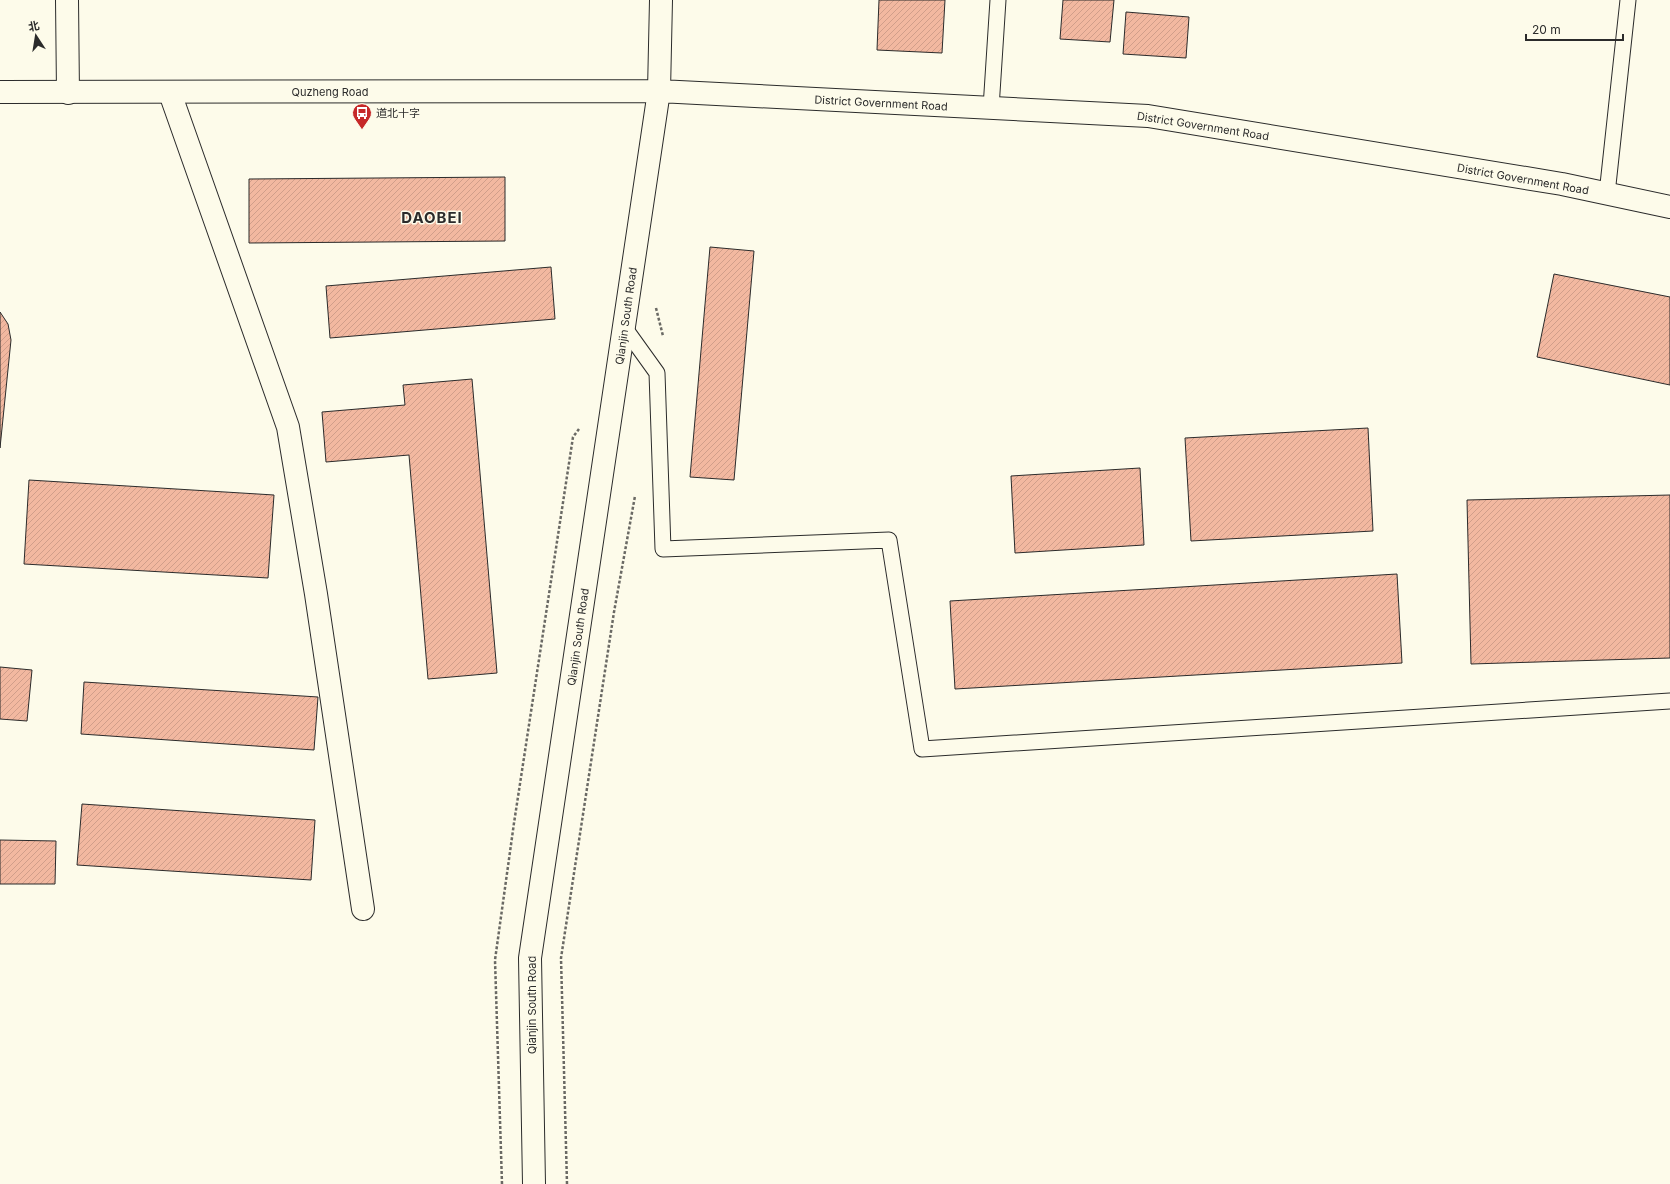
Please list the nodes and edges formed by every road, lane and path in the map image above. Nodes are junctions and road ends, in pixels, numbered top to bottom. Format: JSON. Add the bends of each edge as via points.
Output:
{"nodes":[{"id":1,"x":67,"y":0,"type":"edge"},
{"id":2,"x":661,"y":0,"type":"edge"},
{"id":3,"x":998,"y":0,"type":"edge"},
{"id":4,"x":1628,"y":0,"type":"edge"},
{"id":5,"x":659,"y":91,"type":"junction"},
{"id":6,"x":0,"y":92,"type":"edge"},
{"id":7,"x":68,"y":93,"type":"junction"},
{"id":8,"x":170,"y":93,"type":"junction"},
{"id":9,"x":991,"y":108,"type":"junction"},
{"id":10,"x":1607,"y":194,"type":"junction"},
{"id":11,"x":1670,"y":207,"type":"edge"},
{"id":12,"x":655,"y":301,"type":"dead end"},
{"id":13,"x":624,"y":327,"type":"junction"},
{"id":14,"x":657,"y":373,"type":"junction"},
{"id":15,"x":636,"y":489,"type":"dead end"},
{"id":16,"x":1670,"y":701,"type":"edge"},
{"id":17,"x":363,"y":909,"type":"dead end"},
{"id":18,"x":534,"y":1184,"type":"edge"},
{"id":19,"x":567,"y":1184,"type":"edge"}],
"edges":[{"from":1,"to":7,"type":"main road"},
{"from":2,"to":5,"type":"main road","name":"Qianjin South Road"},
{"from":3,"to":9,"type":"lane"},
{"from":4,"to":10,"type":"lane"},
{"from":5,"to":8,"type":"main road","name":"Quzheng Road"},
{"from":5,"to":9,"type":"main road","name":"District Government Road"},
{"from":5,"to":13,"type":"main road","name":"Qianjin South Road"},
{"from":6,"to":7,"type":"main road","name":"Quzheng Road"},
{"from":7,"to":8,"type":"main road","name":"Quzheng Road"},
{"from":8,"to":17,"type":"main road","via":[[288,427]]},
{"from":9,"to":10,"type":"main road","name":"District Government Road","via":[[1148,116],[1562,184]]},
{"from":10,"to":11,"type":"main road","name":"District Government Road"},
{"from":12,"to":14,"type":"path","via":[[663,338]]},
{"from":13,"to":14,"type":"lane"},
{"from":13,"to":18,"type":"main road","name":"Qianjin South Road","via":[[530,958]]},
{"from":14,"to":16,"type":"lane","via":[[663,549],[888,540],[922,749]]},
{"from":15,"to":19,"type":"path","via":[[614,612],[561,958]]}]}
